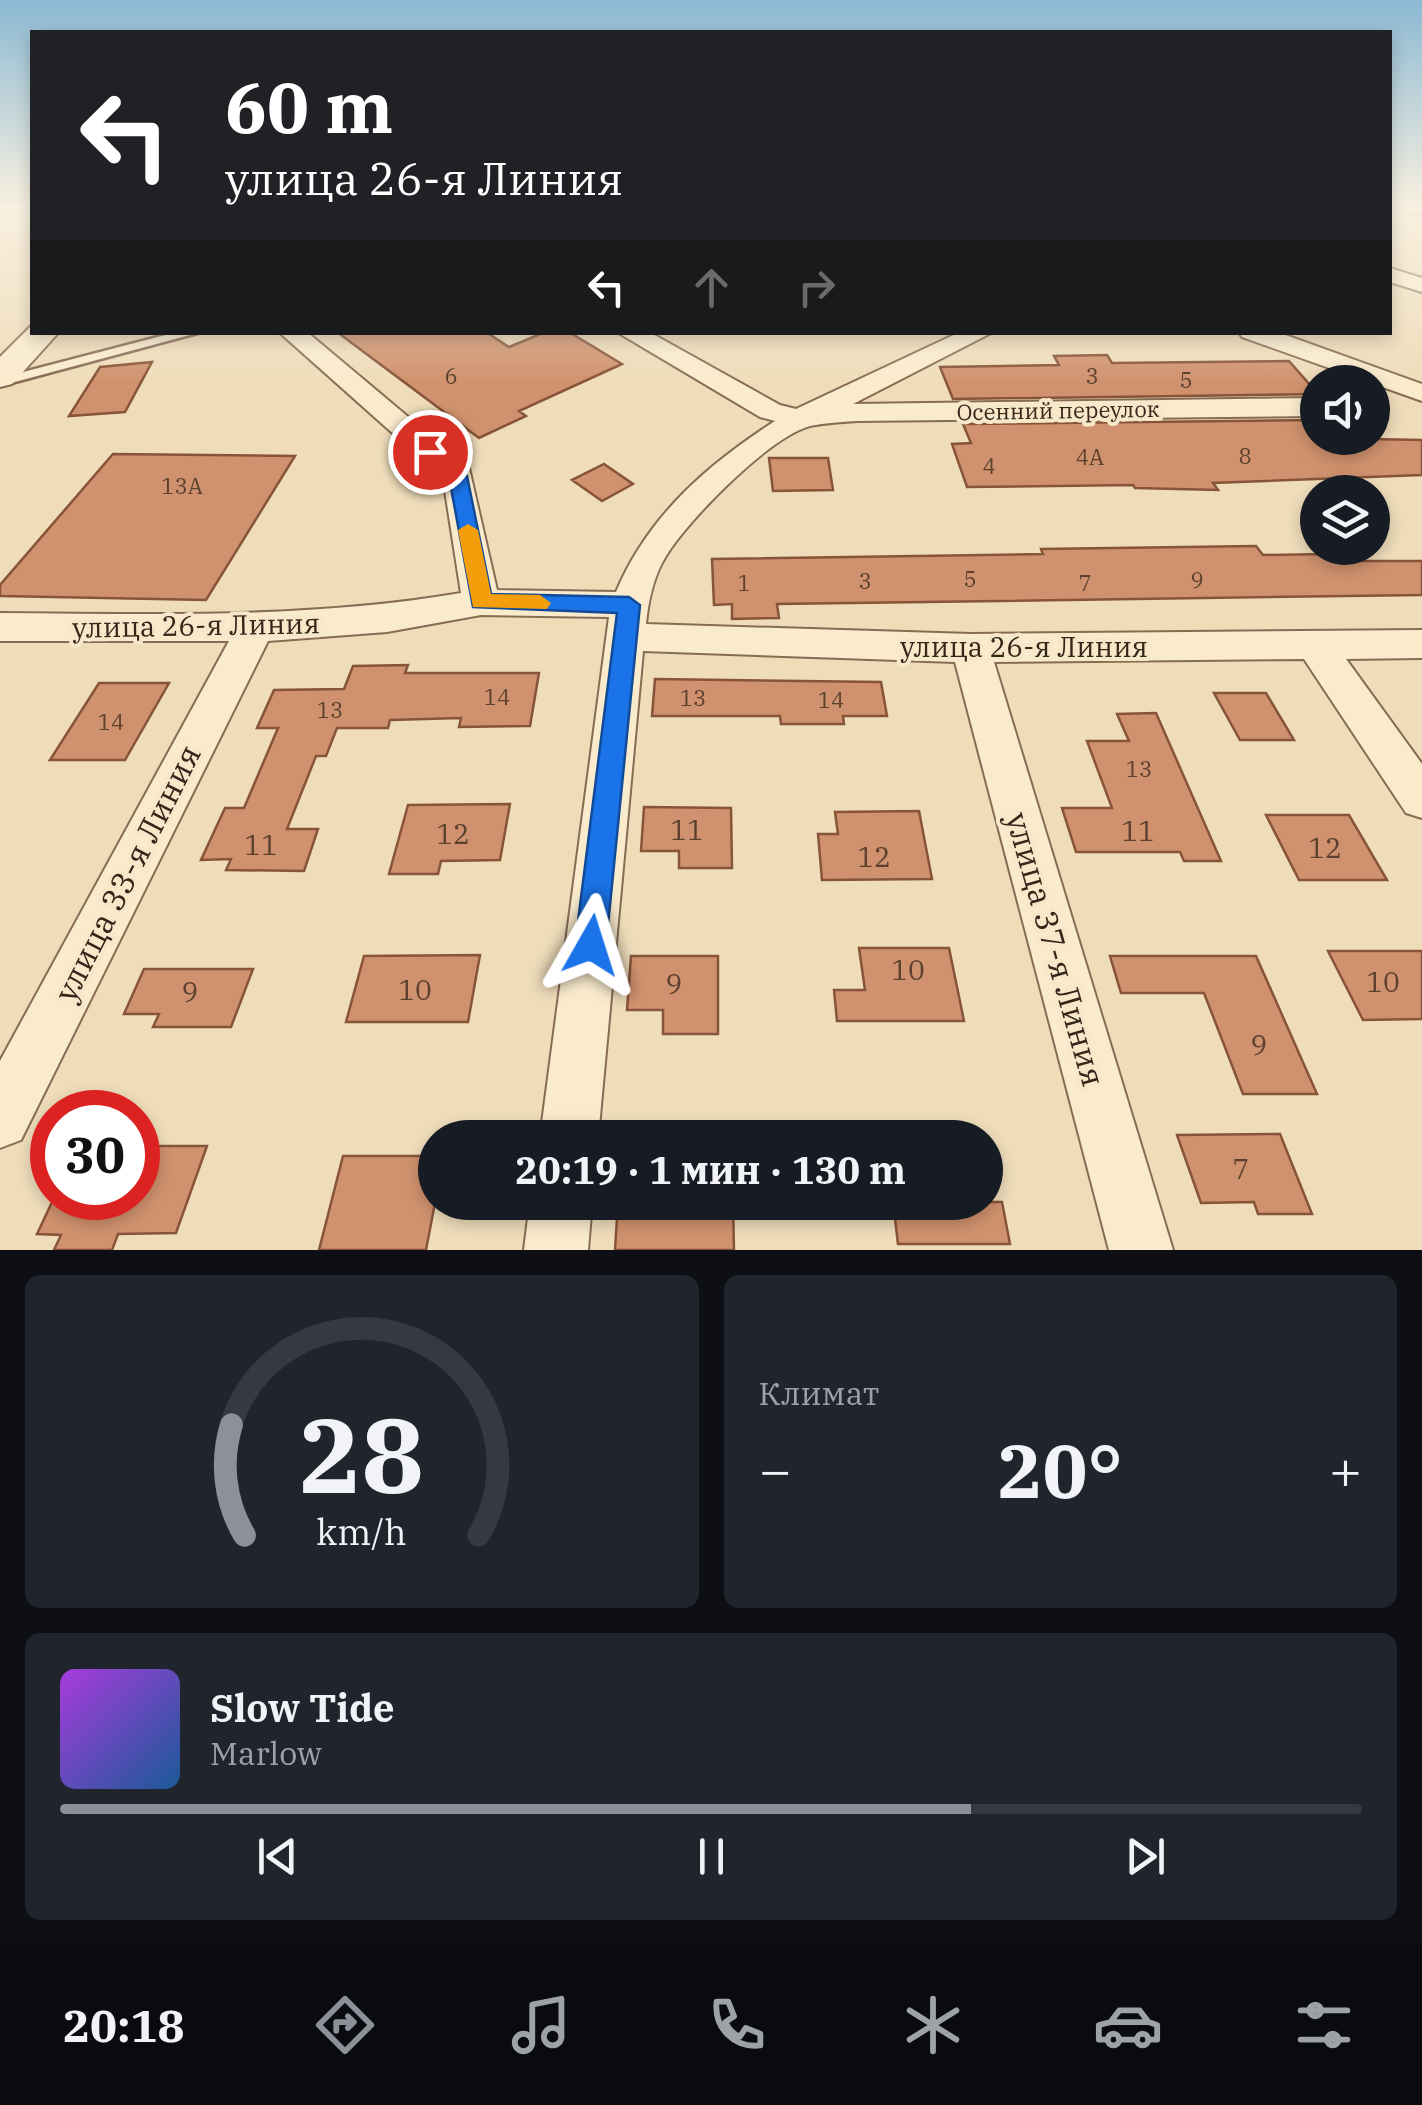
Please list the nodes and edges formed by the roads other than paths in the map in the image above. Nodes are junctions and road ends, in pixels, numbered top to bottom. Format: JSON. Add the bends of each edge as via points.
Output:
{"nodes":[{"id":1,"x":1392,"y":276,"type":"edge"},
{"id":2,"x":1422,"y":285,"type":"edge"},
{"id":3,"x":40,"y":335,"type":"edge"},
{"id":4,"x":182,"y":335,"type":"edge"},
{"id":5,"x":294,"y":335,"type":"edge"},
{"id":6,"x":634,"y":335,"type":"edge"},
{"id":7,"x":966,"y":335,"type":"edge"},
{"id":8,"x":1259,"y":335,"type":"edge"},
{"id":9,"x":0,"y":380,"type":"edge"},
{"id":10,"x":1422,"y":394,"type":"edge"},
{"id":11,"x":1390,"y":406,"type":"edge"},
{"id":12,"x":1422,"y":406,"type":"edge"},
{"id":13,"x":1300,"y":407,"type":"edge"},
{"id":14,"x":799,"y":418,"type":"junction"},
{"id":15,"x":481,"y":602,"type":"junction"},
{"id":16,"x":628,"y":621,"type":"junction"},
{"id":17,"x":0,"y":627,"type":"edge"},
{"id":18,"x":255,"y":628,"type":"junction"},
{"id":19,"x":1422,"y":644,"type":"edge"},
{"id":20,"x":1315,"y":645,"type":"junction"},
{"id":21,"x":971,"y":648,"type":"junction"},
{"id":22,"x":1422,"y":798,"type":"edge"},
{"id":23,"x":0,"y":1119,"type":"edge"},
{"id":24,"x":571,"y":1120,"type":"edge"},
{"id":25,"x":559,"y":1220,"type":"edge"},
{"id":26,"x":556,"y":1250,"type":"edge"},
{"id":27,"x":1141,"y":1250,"type":"edge"}],
"edges":[{"from":1,"to":2,"type":"street"},
{"from":3,"to":9,"type":"street"},
{"from":4,"to":9,"type":"lane"},
{"from":5,"to":15,"type":"street","via":[[458,476]]},
{"from":6,"to":14,"type":"street","via":[[770,411]]},
{"from":7,"to":14,"type":"street"},
{"from":8,"to":10,"type":"street"},
{"from":11,"to":12,"type":"street"},
{"from":13,"to":14,"type":"street","name":"Осенний переулок"},
{"from":14,"to":16,"type":"street","via":[[737,459],[690,505],[649,554]]},
{"from":15,"to":16,"type":"street","name":"улица 26-я Линия"},
{"from":15,"to":18,"type":"street","name":"улица 26-я Линия","via":[[387,619]]},
{"from":16,"to":21,"type":"street","name":"улица 26-я Линия"},
{"from":16,"to":24,"type":"street"},
{"from":17,"to":18,"type":"street","name":"улица 26-я Линия"},
{"from":18,"to":23,"type":"street","name":"улица 33-я Линия"},
{"from":19,"to":20,"type":"street","name":"улица 26-я Линия"},
{"from":20,"to":21,"type":"street","name":"улица 26-я Линия"},
{"from":20,"to":22,"type":"street"},
{"from":21,"to":27,"type":"street","name":"улица 37-я Линия"},
{"from":25,"to":26,"type":"street"}]}
